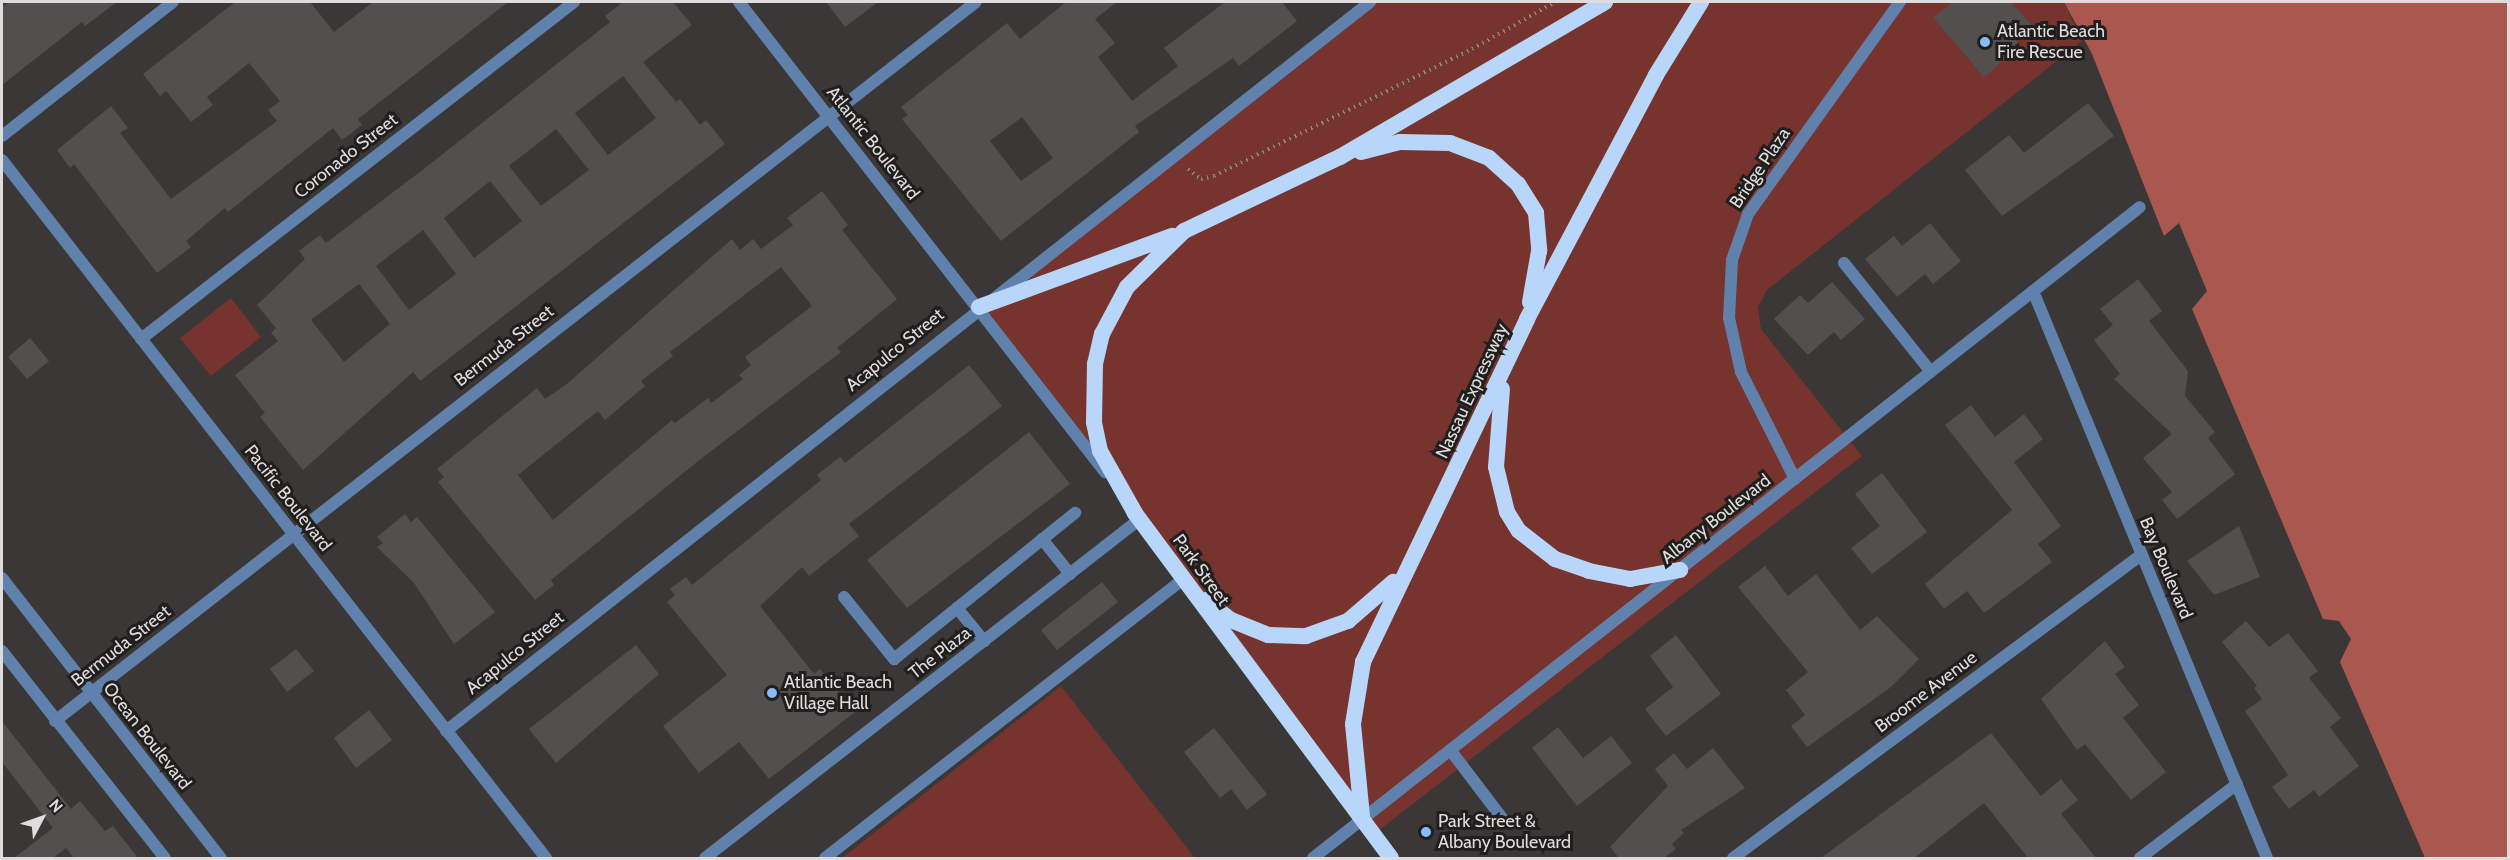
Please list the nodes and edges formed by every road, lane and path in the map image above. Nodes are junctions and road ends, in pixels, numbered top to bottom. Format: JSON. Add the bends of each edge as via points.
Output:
{"nodes":[{"id":1,"x":173,"y":2,"type":"edge"},
{"id":2,"x":574,"y":2,"type":"edge"},
{"id":3,"x":739,"y":2,"type":"edge"},
{"id":4,"x":976,"y":2,"type":"edge"},
{"id":5,"x":1370,"y":2,"type":"edge"},
{"id":6,"x":1555,"y":2,"type":"edge"},
{"id":7,"x":1605,"y":2,"type":"edge"},
{"id":8,"x":1701,"y":2,"type":"edge"},
{"id":9,"x":1900,"y":2,"type":"edge"},
{"id":10,"x":829,"y":117,"type":"junction"},
{"id":11,"x":2,"y":135,"type":"edge"},
{"id":12,"x":1175,"y":154,"type":"junction"},
{"id":13,"x":1340,"y":157,"type":"junction"},
{"id":14,"x":2,"y":160,"type":"edge"},
{"id":15,"x":2140,"y":207,"type":"dead end"},
{"id":16,"x":1184,"y":231,"type":"junction"},
{"id":17,"x":1844,"y":263,"type":"dead end"},
{"id":18,"x":2033,"y":291,"type":"junction"},
{"id":19,"x":979,"y":307,"type":"junction"},
{"id":20,"x":1527,"y":319,"type":"junction"},
{"id":21,"x":141,"y":339,"type":"junction"},
{"id":22,"x":1930,"y":372,"type":"junction"},
{"id":23,"x":1503,"y":376,"type":"junction"},
{"id":24,"x":1795,"y":479,"type":"junction"},
{"id":25,"x":1075,"y":513,"type":"dead end"},
{"id":26,"x":1138,"y":516,"type":"junction"},
{"id":27,"x":293,"y":534,"type":"junction"},
{"id":28,"x":1042,"y":539,"type":"junction"},
{"id":29,"x":1421,"y":540,"type":"junction"},
{"id":30,"x":2140,"y":555,"type":"junction"},
{"id":31,"x":1680,"y":570,"type":"junction"},
{"id":32,"x":1070,"y":574,"type":"junction"},
{"id":33,"x":2,"y":578,"type":"edge"},
{"id":34,"x":1183,"y":579,"type":"junction"},
{"id":35,"x":844,"y":597,"type":"dead end"},
{"id":36,"x":957,"y":608,"type":"junction"},
{"id":37,"x":984,"y":641,"type":"junction"},
{"id":38,"x":2,"y":651,"type":"edge"},
{"id":39,"x":91,"y":693,"type":"junction"},
{"id":40,"x":55,"y":721,"type":"junction"},
{"id":41,"x":446,"y":731,"type":"junction"},
{"id":42,"x":1451,"y":751,"type":"junction"},
{"id":43,"x":2237,"y":784,"type":"junction"},
{"id":44,"x":1502,"y":818,"type":"dead end"},
{"id":45,"x":1363,"y":820,"type":"junction"},
{"id":46,"x":165,"y":858,"type":"edge"},
{"id":47,"x":221,"y":858,"type":"edge"},
{"id":48,"x":546,"y":858,"type":"edge"},
{"id":49,"x":705,"y":858,"type":"edge"},
{"id":50,"x":825,"y":858,"type":"edge"},
{"id":51,"x":1313,"y":858,"type":"edge"},
{"id":52,"x":1391,"y":858,"type":"edge"},
{"id":53,"x":1733,"y":858,"type":"edge"},
{"id":54,"x":2140,"y":858,"type":"edge"},
{"id":55,"x":2267,"y":858,"type":"edge"}],
"edges":[{"from":1,"to":11,"type":"street"},
{"from":2,"to":21,"type":"street","name":"Coronado Street"},
{"from":3,"to":10,"type":"street","name":"Atlantic Boulevard"},
{"from":4,"to":10,"type":"street","name":"Bermuda Street"},
{"from":5,"to":12,"type":"street","name":"Acapulco Street"},
{"from":6,"to":12,"type":"path","via":[[1472,49],[1214,176],[1201,179]]},
{"from":7,"to":13,"type":"highway"},
{"from":8,"to":20,"type":"highway","name":"Nassau Expressway","via":[[1656,75]]},
{"from":9,"to":24,"type":"street","name":"Bridge Plaza","via":[[1748,214],[1732,260],[1729,318],[1741,372]]},
{"from":10,"to":19,"type":"street","name":"Atlantic Boulevard"},
{"from":10,"to":27,"type":"street","name":"Bermuda Street"},
{"from":12,"to":19,"type":"street","name":"Acapulco Street"},
{"from":13,"to":16,"type":"highway"},
{"from":13,"to":20,"type":"highway","via":[[1400,142],[1450,143],[1489,158],[1536,213],[1539,251]]},
{"from":14,"to":21,"type":"street","name":"Pacific Boulevard"},
{"from":15,"to":18,"type":"street","name":"Albany Boulevard"},
{"from":16,"to":19,"type":"highway"},
{"from":16,"to":26,"type":"highway","via":[[1127,286],[1102,334],[1095,364],[1094,422],[1100,451]]},
{"from":17,"to":22,"type":"street"},
{"from":18,"to":22,"type":"street","name":"Albany Boulevard"},
{"from":18,"to":30,"type":"street","name":"Bay Boulevard"},
{"from":19,"to":26,"type":"street","name":"Park Street"},
{"from":19,"to":41,"type":"street","name":"Acapulco Street"},
{"from":20,"to":23,"type":"highway","name":"Nassau Expressway"},
{"from":21,"to":27,"type":"street","name":"Pacific Boulevard"},
{"from":22,"to":24,"type":"street","name":"Albany Boulevard"},
{"from":23,"to":29,"type":"highway","name":"Nassau Expressway"},
{"from":23,"to":31,"type":"highway","via":[[1496,467],[1507,512],[1519,531],[1555,559],[1589,571],[1630,579]]},
{"from":24,"to":31,"type":"street","name":"Albany Boulevard"},
{"from":25,"to":28,"type":"street"},
{"from":26,"to":32,"type":"street","name":"The Plaza"},
{"from":26,"to":34,"type":"highway","name":"Park Street"},
{"from":27,"to":39,"type":"street","name":"Bermuda Street"},
{"from":27,"to":41,"type":"street","name":"Pacific Boulevard"},
{"from":28,"to":32,"type":"street"},
{"from":28,"to":36,"type":"street"},
{"from":29,"to":34,"type":"highway","via":[[1381,596],[1348,621],[1306,636],[1268,635],[1231,620]]},
{"from":29,"to":45,"type":"highway","name":"Nassau Expressway","via":[[1364,662],[1355,697],[1354,767]]},
{"from":30,"to":43,"type":"street","name":"Bay Boulevard"},
{"from":30,"to":53,"type":"street","name":"Broome Avenue"},
{"from":31,"to":42,"type":"street","name":"Albany Boulevard"},
{"from":32,"to":37,"type":"street","name":"The Plaza"},
{"from":33,"to":39,"type":"street","name":"Ocean Boulevard"},
{"from":34,"to":45,"type":"highway","name":"Park Street"},
{"from":34,"to":50,"type":"street"},
{"from":35,"to":36,"type":"street","via":[[894,659]]},
{"from":36,"to":37,"type":"street"},
{"from":37,"to":49,"type":"street","name":"The Plaza"},
{"from":38,"to":40,"type":"street"},
{"from":39,"to":40,"type":"street","name":"Bermuda Street"},
{"from":39,"to":47,"type":"street","name":"Ocean Boulevard"},
{"from":40,"to":46,"type":"street"},
{"from":41,"to":48,"type":"street","name":"Pacific Boulevard"},
{"from":42,"to":44,"type":"street"},
{"from":42,"to":45,"type":"street","name":"Albany Boulevard"},
{"from":43,"to":54,"type":"street"},
{"from":43,"to":55,"type":"street","name":"Bay Boulevard"},
{"from":45,"to":51,"type":"street","name":"Albany Boulevard"},
{"from":45,"to":52,"type":"highway","name":"Park Street"}]}
